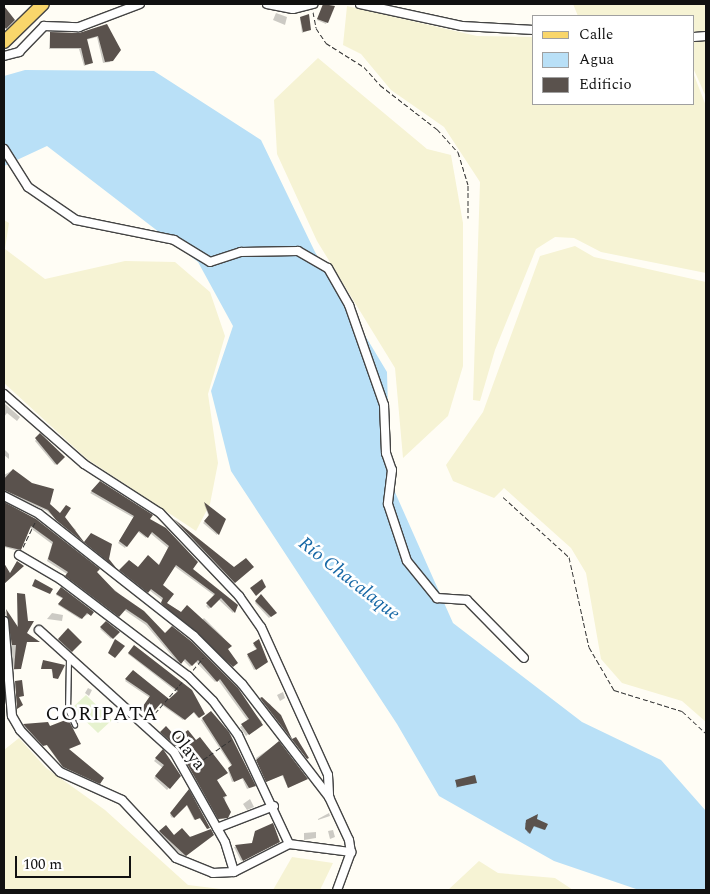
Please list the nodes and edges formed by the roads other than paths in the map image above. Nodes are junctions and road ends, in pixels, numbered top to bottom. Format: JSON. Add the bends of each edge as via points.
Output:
{"nodes":[{"id":1,"x":43,"y":4,"type":"edge"},
{"id":2,"x":140,"y":4,"type":"edge"},
{"id":3,"x":266,"y":4,"type":"edge"},
{"id":4,"x":313,"y":4,"type":"edge"},
{"id":5,"x":360,"y":4,"type":"edge"},
{"id":6,"x":532,"y":30,"type":"edge"},
{"id":7,"x":4,"y":42,"type":"edge"},
{"id":8,"x":4,"y":56,"type":"edge"},
{"id":9,"x":4,"y":149,"type":"edge"},
{"id":10,"x":4,"y":394,"type":"edge"},
{"id":11,"x":4,"y":496,"type":"edge"},
{"id":12,"x":19,"y":555,"type":"road end"},
{"id":13,"x":4,"y":621,"type":"edge"},
{"id":14,"x":39,"y":630,"type":"dead end"},
{"id":15,"x":524,"y":658,"type":"dead end"},
{"id":16,"x":69,"y":660,"type":"junction"},
{"id":17,"x":76,"y":725,"type":"dead end"},
{"id":18,"x":329,"y":798,"type":"junction"},
{"id":19,"x":274,"y":806,"type":"junction"},
{"id":20,"x":217,"y":828,"type":"junction"},
{"id":21,"x":289,"y":844,"type":"junction"},
{"id":22,"x":351,"y":852,"type":"junction"},
{"id":23,"x":234,"y":872,"type":"junction"},
{"id":24,"x":337,"y":890,"type":"edge"}],
"edges":[{"from":1,"to":7,"type":"main road"},
{"from":2,"to":8,"type":"street","via":[[79,27],[44,26],[19,52]]},
{"from":3,"to":4,"type":"street","via":[[293,9]]},
{"from":5,"to":6,"type":"street","via":[[462,26]]},
{"from":9,"to":15,"type":"street","via":[[28,188],[76,220],[174,240],[210,262],[242,252],[298,251],[328,268],[349,305],[384,405],[386,453],[392,470],[388,504],[407,561],[437,598],[467,600]]},
{"from":10,"to":18,"type":"street","via":[[84,464],[160,513],[239,596],[261,627],[328,775]]},
{"from":11,"to":18,"type":"street","via":[[39,514],[210,650]]},
{"from":12,"to":19,"type":"street","via":[[60,579],[188,676],[238,735]]},
{"from":13,"to":23,"type":"street","via":[[12,716],[38,750],[60,772],[122,800],[182,862],[213,873]]},
{"from":14,"to":16,"type":"street","name":"Olaya"},
{"from":16,"to":17,"type":"lane","via":[[68,710]]},
{"from":16,"to":20,"type":"street","name":"Olaya","via":[[145,724],[187,771]]},
{"from":18,"to":22,"type":"street"},
{"from":19,"to":20,"type":"street"},
{"from":19,"to":21,"type":"street"},
{"from":20,"to":23,"type":"street","name":"Olaya"},
{"from":21,"to":22,"type":"street"},
{"from":21,"to":23,"type":"street"},
{"from":22,"to":24,"type":"street"}]}
